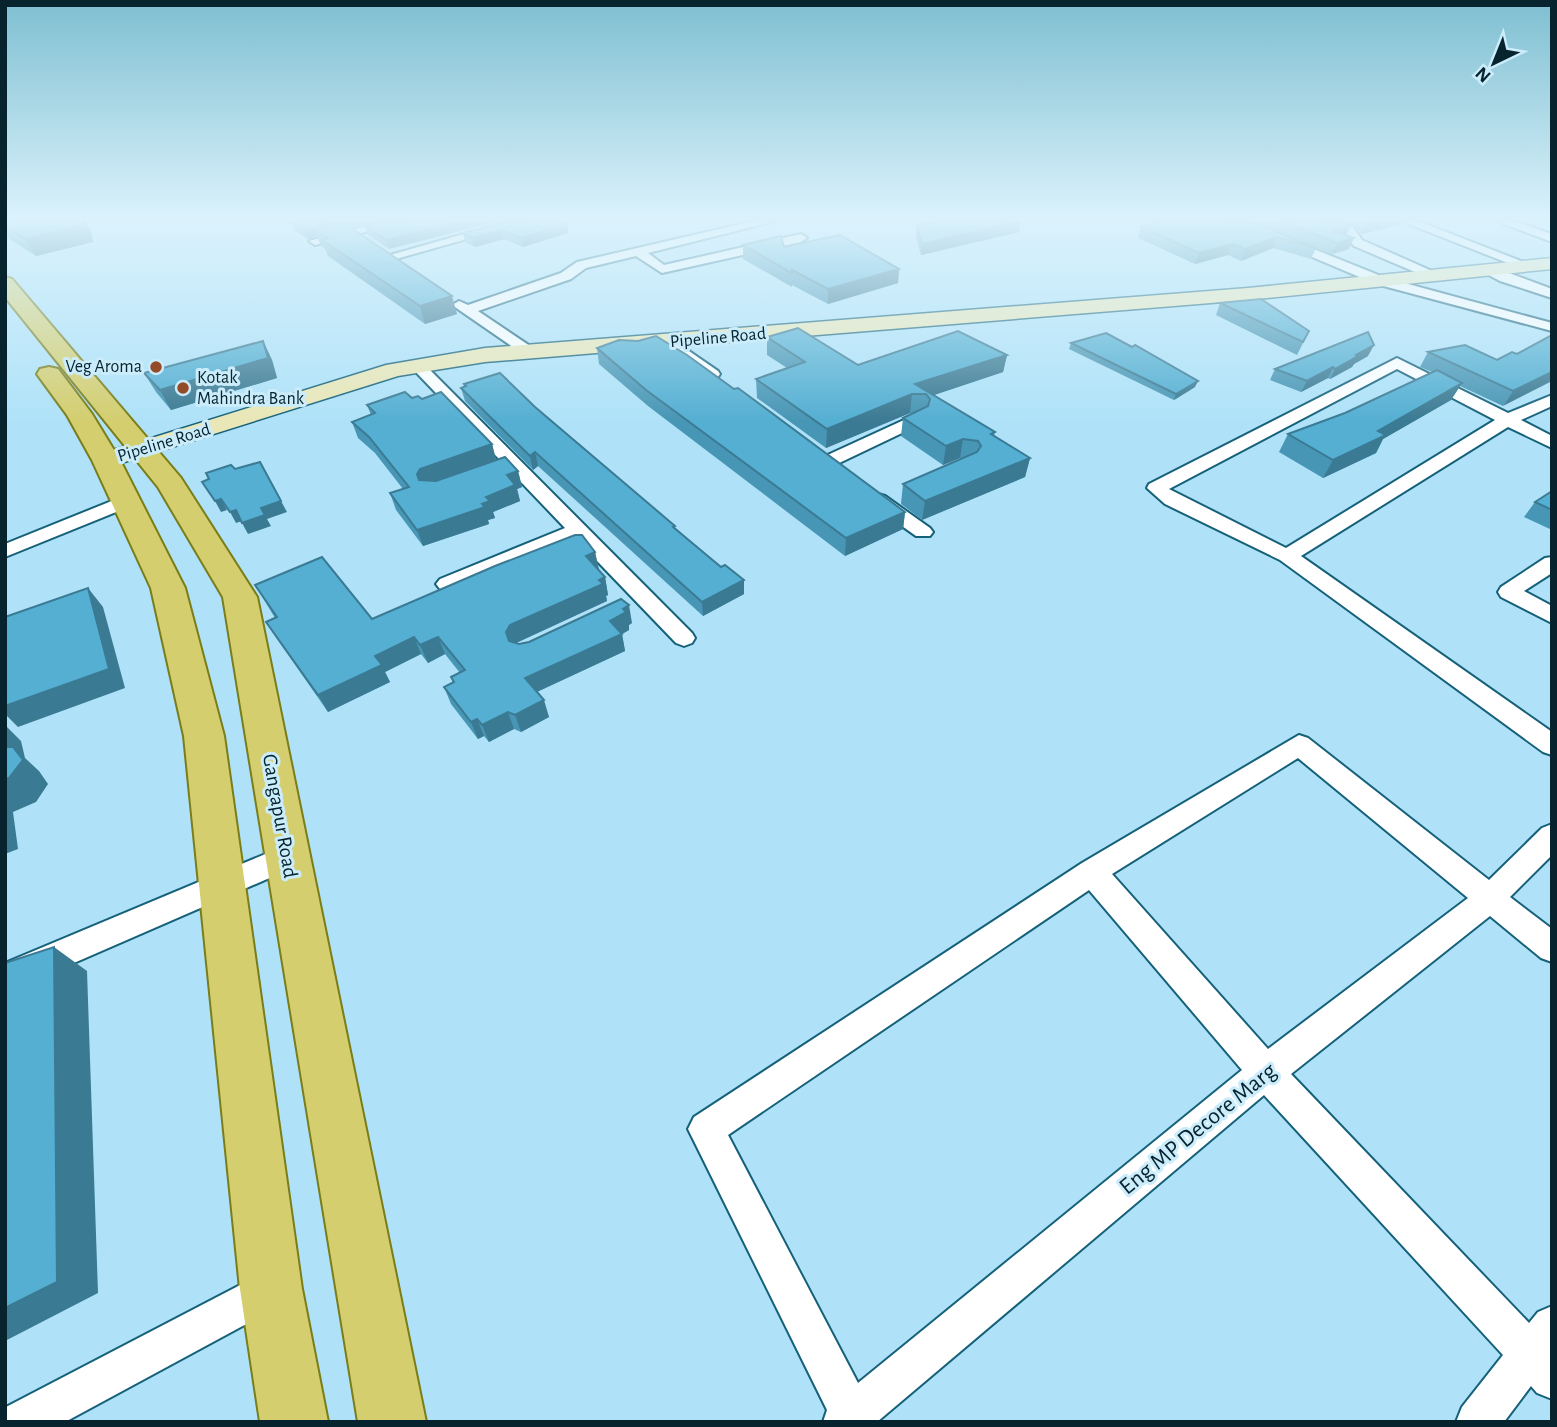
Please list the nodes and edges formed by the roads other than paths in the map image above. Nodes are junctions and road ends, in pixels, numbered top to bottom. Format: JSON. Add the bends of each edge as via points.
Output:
{"nodes":[{"id":1,"x":8,"y":288,"type":"edge"},
{"id":2,"x":532,"y":288,"type":"edge"},
{"id":3,"x":1318,"y":288,"type":"edge"},
{"id":4,"x":1406,"y":288,"type":"edge"},
{"id":5,"x":1533,"y":288,"type":"edge"},
{"id":6,"x":1552,"y":294,"type":"edge"},
{"id":7,"x":445,"y":295,"type":"edge"},
{"id":8,"x":467,"y":310,"type":"junction"},
{"id":9,"x":5,"y":318,"type":"edge"},
{"id":10,"x":1552,"y":327,"type":"edge"},
{"id":11,"x":670,"y":342,"type":"junction"},
{"id":12,"x":528,"y":351,"type":"junction"},
{"id":13,"x":418,"y":366,"type":"junction"},
{"id":14,"x":722,"y":382,"type":"edge"},
{"id":15,"x":1552,"y":400,"type":"edge"},
{"id":16,"x":917,"y":419,"type":"edge"},
{"id":17,"x":1507,"y":419,"type":"junction"},
{"id":18,"x":1552,"y":443,"type":"edge"},
{"id":19,"x":125,"y":455,"type":"junction"},
{"id":20,"x":827,"y":462,"type":"edge"},
{"id":21,"x":513,"y":463,"type":"junction"},
{"id":22,"x":491,"y":471,"type":"edge"},
{"id":23,"x":860,"y":486,"type":"edge"},
{"id":24,"x":906,"y":492,"type":"edge"},
{"id":25,"x":124,"y":502,"type":"junction"},
{"id":26,"x":881,"y":502,"type":"junction"},
{"id":27,"x":579,"y":530,"type":"junction"},
{"id":28,"x":923,"y":532,"type":"dead end"},
{"id":29,"x":5,"y":551,"type":"edge"},
{"id":30,"x":1287,"y":556,"type":"junction"},
{"id":31,"x":1552,"y":562,"type":"edge"},
{"id":32,"x":447,"y":584,"type":"edge"},
{"id":33,"x":645,"y":595,"type":"junction"},
{"id":34,"x":621,"y":607,"type":"edge"},
{"id":35,"x":1552,"y":616,"type":"edge"},
{"id":36,"x":684,"y":638,"type":"dead end"},
{"id":37,"x":1552,"y":745,"type":"edge"},
{"id":38,"x":1552,"y":836,"type":"edge"},
{"id":39,"x":287,"y":857,"type":"junction"},
{"id":40,"x":1092,"y":872,"type":"junction"},
{"id":41,"x":221,"y":884,"type":"junction"},
{"id":42,"x":1490,"y":898,"type":"junction"},
{"id":43,"x":1552,"y":948,"type":"edge"},
{"id":44,"x":5,"y":978,"type":"edge"},
{"id":45,"x":1266,"y":1072,"type":"junction"},
{"id":46,"x":271,"y":1289,"type":"junction"},
{"id":47,"x":1544,"y":1353,"type":"edge"},
{"id":48,"x":851,"y":1419,"type":"edge"},
{"id":49,"x":22,"y":1422,"type":"edge"},
{"id":50,"x":294,"y":1422,"type":"edge"},
{"id":51,"x":392,"y":1422,"type":"edge"},
{"id":52,"x":1477,"y":1422,"type":"edge"}],
"edges":[{"from":1,"to":19,"type":"main road","name":"Gangapur Road"},
{"from":2,"to":8,"type":"street"},
{"from":3,"to":11,"type":"street","name":"Pipeline Road"},
{"from":4,"to":10,"type":"street"},
{"from":5,"to":6,"type":"street"},
{"from":7,"to":8,"type":"street"},
{"from":8,"to":12,"type":"street"},
{"from":9,"to":19,"type":"main road","name":"Gangapur Road","via":[[79,414]]},
{"from":11,"to":12,"type":"street","name":"Pipeline Road"},
{"from":11,"to":14,"type":"street"},
{"from":12,"to":13,"type":"street","name":"Pipeline Road"},
{"from":13,"to":19,"type":"street","name":"Pipeline Road"},
{"from":13,"to":21,"type":"street"},
{"from":15,"to":17,"type":"street"},
{"from":16,"to":20,"type":"street"},
{"from":17,"to":18,"type":"street"},
{"from":17,"to":30,"type":"street"},
{"from":17,"to":30,"type":"street","via":[[1397,363],[1156,488]]},
{"from":19,"to":25,"type":"main road","name":"Gangapur Road"},
{"from":19,"to":39,"type":"main road","name":"Gangapur Road","via":[[171,484],[240,597]]},
{"from":21,"to":22,"type":"street"},
{"from":21,"to":27,"type":"street"},
{"from":23,"to":26,"type":"street"},
{"from":24,"to":26,"type":"street"},
{"from":25,"to":29,"type":"street"},
{"from":25,"to":41,"type":"main road","name":"Gangapur Road","via":[[168,588],[204,737]]},
{"from":26,"to":28,"type":"street"},
{"from":27,"to":32,"type":"street"},
{"from":27,"to":33,"type":"street"},
{"from":30,"to":37,"type":"street"},
{"from":31,"to":35,"type":"street","via":[[1509,592]]},
{"from":33,"to":34,"type":"street"},
{"from":33,"to":36,"type":"street"},
{"from":38,"to":42,"type":"street","name":"Eng MP Decore Marg"},
{"from":39,"to":41,"type":"street"},
{"from":39,"to":51,"type":"main road","name":"Gangapur Road"},
{"from":40,"to":42,"type":"street","via":[[1299,745]]},
{"from":40,"to":45,"type":"street"},
{"from":40,"to":48,"type":"street","via":[[706,1129]]},
{"from":41,"to":44,"type":"street"},
{"from":41,"to":46,"type":"main road","name":"Gangapur Road"},
{"from":42,"to":43,"type":"street"},
{"from":42,"to":45,"type":"street","name":"Eng MP Decore Marg"},
{"from":45,"to":47,"type":"street"},
{"from":45,"to":48,"type":"street","name":"Eng MP Decore Marg"},
{"from":46,"to":49,"type":"street"},
{"from":46,"to":50,"type":"main road","name":"Gangapur Road"},
{"from":47,"to":52,"type":"street"}]}
